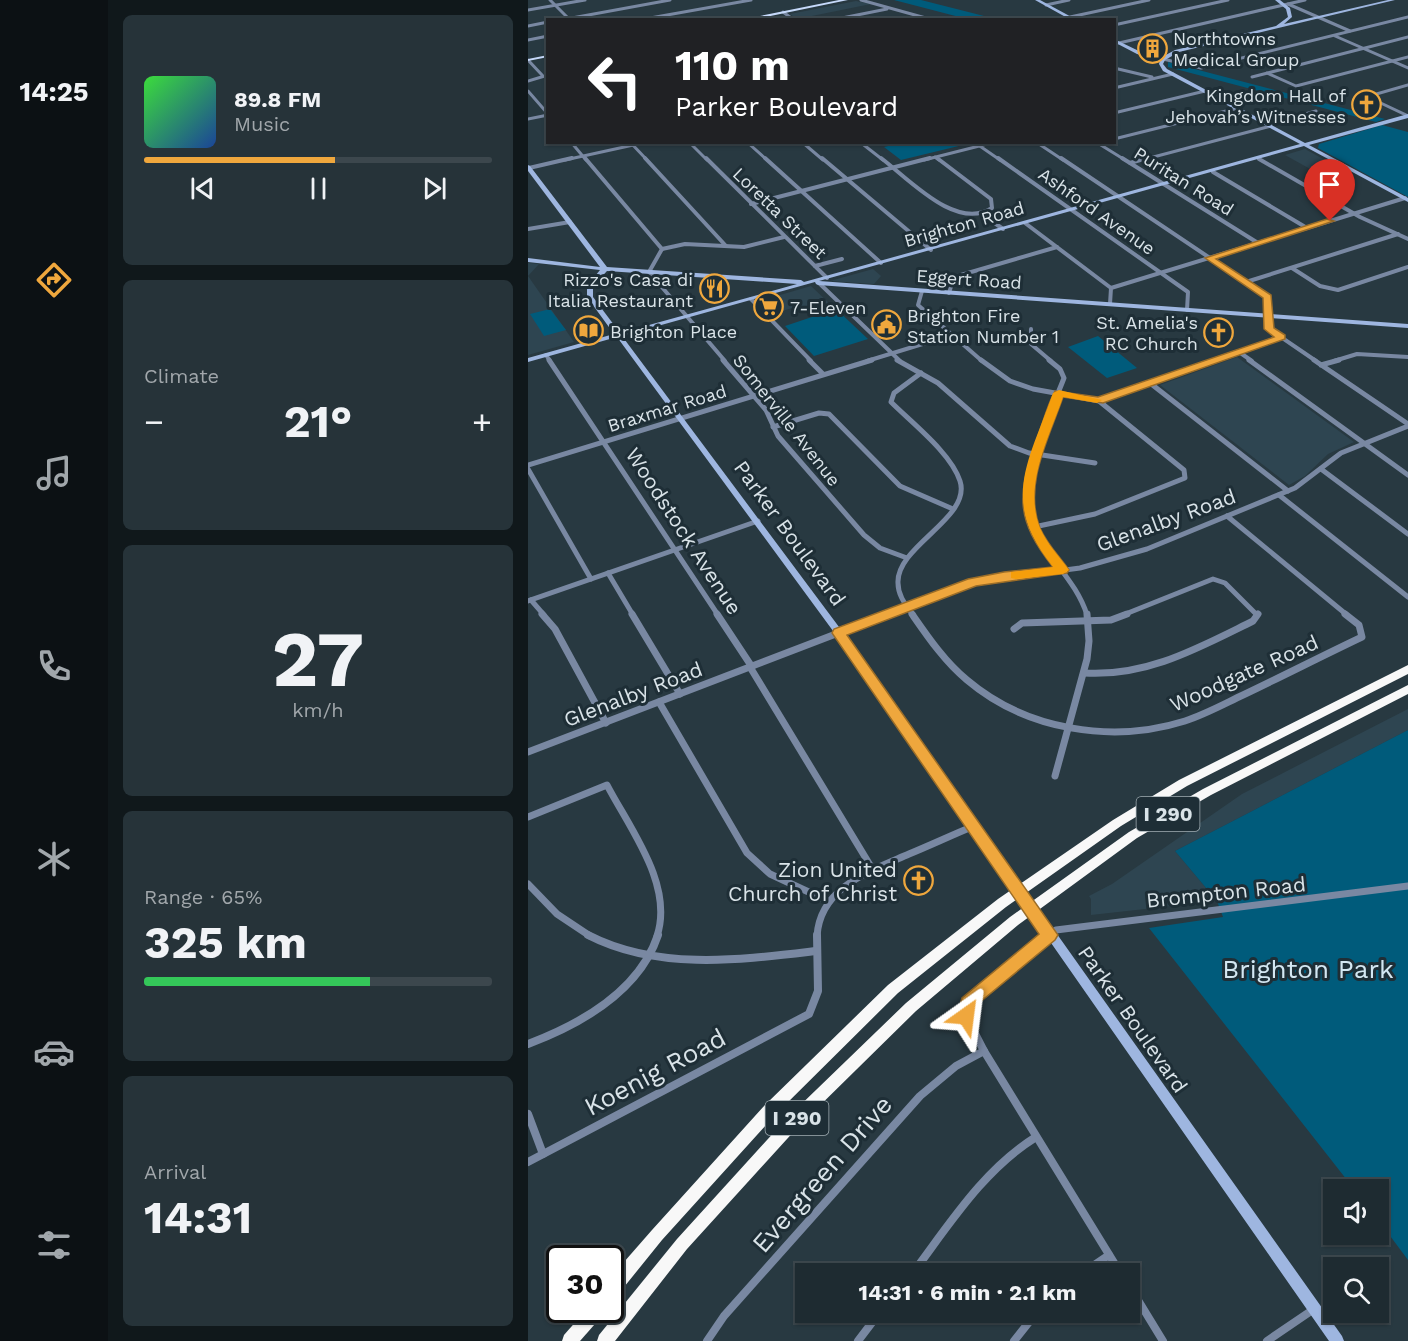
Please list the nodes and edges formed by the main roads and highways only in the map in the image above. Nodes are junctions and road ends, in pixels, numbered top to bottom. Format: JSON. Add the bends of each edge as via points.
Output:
{"nodes":[{"id":1,"x":846,"y":0,"type":"edge"},
{"id":2,"x":752,"y":18,"type":"edge"},
{"id":3,"x":546,"y":56,"type":"edge"},
{"id":4,"x":528,"y":60,"type":"edge"},
{"id":5,"x":1408,"y":669,"type":"edge"},
{"id":6,"x":1408,"y":689,"type":"edge"},
{"id":7,"x":624,"y":1274,"type":"edge"},
{"id":8,"x":585,"y":1323,"type":"edge"},
{"id":9,"x":570,"y":1341,"type":"edge"},
{"id":10,"x":606,"y":1341,"type":"edge"}],
"edges":[{"from":1,"to":2,"type":"main road"},
{"from":3,"to":4,"type":"main road"},
{"from":5,"to":7,"type":"highway","number":"I 290","via":[[1183,783],[1117,823],[1002,903],[893,989],[770,1110]]},
{"from":6,"to":10,"type":"highway","number":"I 290","via":[[1132,835],[1014,921],[911,1007],[792,1123],[682,1244]]},
{"from":8,"to":9,"type":"highway"}]}
